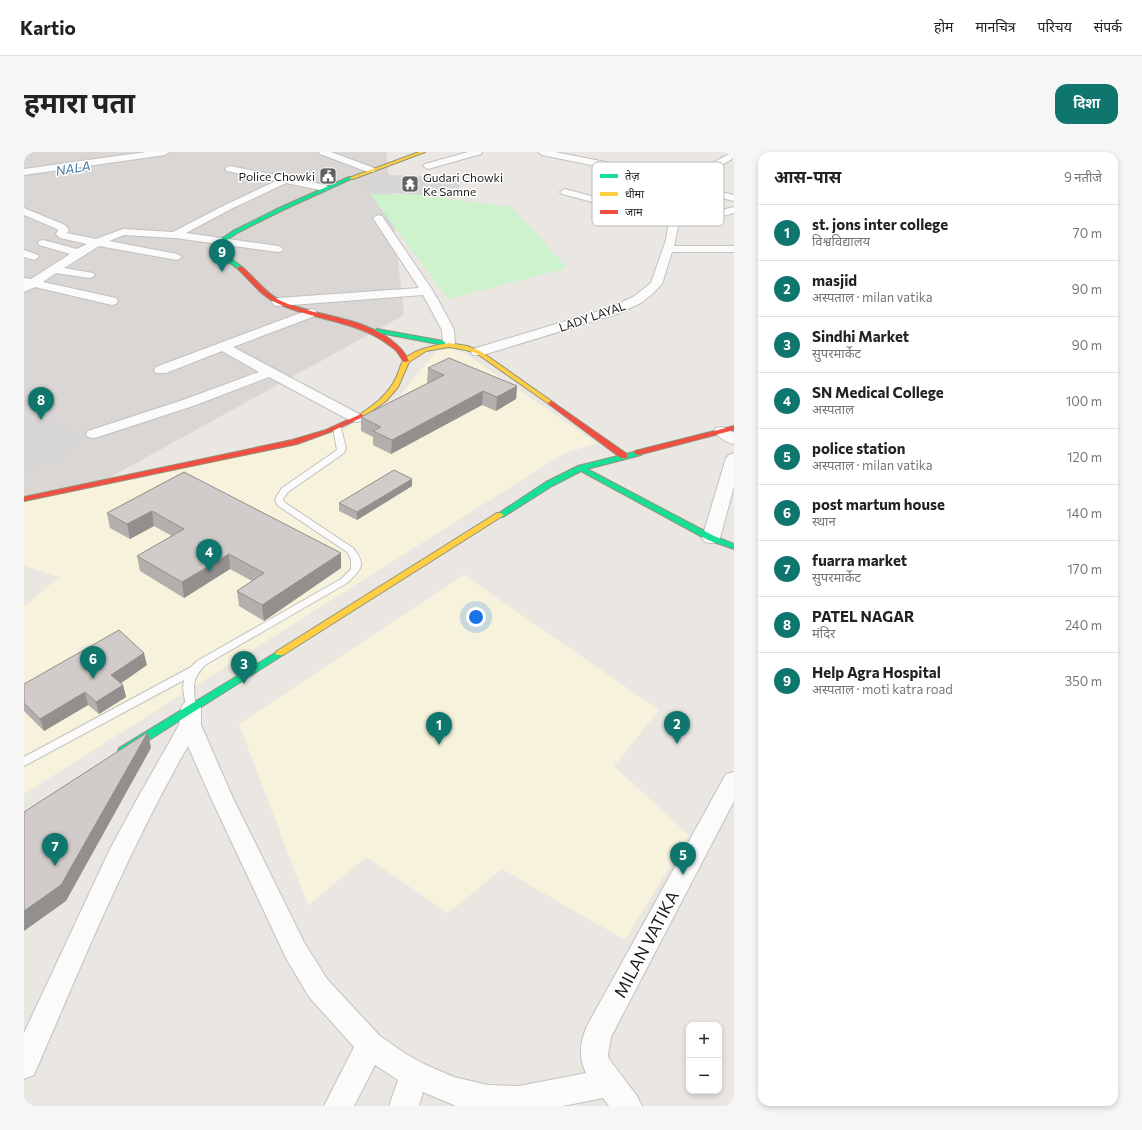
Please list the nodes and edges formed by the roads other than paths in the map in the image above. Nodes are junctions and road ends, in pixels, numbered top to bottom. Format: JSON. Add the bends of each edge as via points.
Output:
{"nodes":[{"id":1,"x":165,"y":152,"type":"edge"},
{"id":2,"x":323,"y":152,"type":"edge"},
{"id":3,"x":334,"y":152,"type":"edge"},
{"id":4,"x":422,"y":152,"type":"edge"},
{"id":5,"x":478,"y":152,"type":"edge"},
{"id":6,"x":542,"y":152,"type":"edge"},
{"id":7,"x":732,"y":156,"type":"dead end"},
{"id":8,"x":592,"y":162,"type":"edge"},
{"id":9,"x":720,"y":162,"type":"edge"},
{"id":10,"x":428,"y":166,"type":"dead end"},
{"id":11,"x":374,"y":168,"type":"junction"},
{"id":12,"x":230,"y":169,"type":"dead end"},
{"id":13,"x":24,"y":172,"type":"edge"},
{"id":14,"x":285,"y":180,"type":"junction"},
{"id":15,"x":325,"y":188,"type":"junction"},
{"id":16,"x":565,"y":192,"type":"dead end"},
{"id":17,"x":724,"y":196,"type":"edge"},
{"id":18,"x":734,"y":198,"type":"edge"},
{"id":19,"x":592,"y":199,"type":"edge"},
{"id":20,"x":734,"y":210,"type":"edge"},
{"id":21,"x":24,"y":211,"type":"edge"},
{"id":22,"x":724,"y":213,"type":"edge"},
{"id":23,"x":378,"y":218,"type":"dead end"},
{"id":24,"x":43,"y":219,"type":"junction"},
{"id":25,"x":30,"y":224,"type":"dead end"},
{"id":26,"x":673,"y":226,"type":"edge"},
{"id":27,"x":175,"y":235,"type":"junction"},
{"id":28,"x":222,"y":240,"type":"junction"},
{"id":29,"x":98,"y":242,"type":"junction"},
{"id":30,"x":43,"y":243,"type":"dead end"},
{"id":31,"x":278,"y":249,"type":"dead end"},
{"id":32,"x":668,"y":249,"type":"junction"},
{"id":33,"x":734,"y":249,"type":"edge"},
{"id":34,"x":78,"y":253,"type":"junction"},
{"id":35,"x":99,"y":256,"type":"dead end"},
{"id":36,"x":177,"y":257,"type":"dead end"},
{"id":37,"x":52,"y":269,"type":"junction"},
{"id":38,"x":89,"y":275,"type":"dead end"},
{"id":39,"x":27,"y":284,"type":"edge"},
{"id":40,"x":427,"y":291,"type":"junction"},
{"id":41,"x":112,"y":301,"type":"dead end"},
{"id":42,"x":278,"y":302,"type":"junction"},
{"id":43,"x":311,"y":313,"type":"junction"},
{"id":44,"x":364,"y":329,"type":"junction"},
{"id":45,"x":448,"y":344,"type":"junction"},
{"id":46,"x":224,"y":348,"type":"junction"},
{"id":47,"x":478,"y":352,"type":"junction"},
{"id":48,"x":406,"y":361,"type":"junction"},
{"id":49,"x":161,"y":370,"type":"dead end"},
{"id":50,"x":270,"y":372,"type":"junction"},
{"id":51,"x":356,"y":418,"type":"junction"},
{"id":52,"x":337,"y":428,"type":"junction"},
{"id":53,"x":728,"y":429,"type":"edge"},
{"id":54,"x":94,"y":434,"type":"dead end"},
{"id":55,"x":734,"y":440,"type":"edge"},
{"id":56,"x":624,"y":456,"type":"junction"},
{"id":57,"x":734,"y":458,"type":"edge"},
{"id":58,"x":581,"y":468,"type":"junction"},
{"id":59,"x":24,"y":500,"type":"edge"},
{"id":60,"x":711,"y":538,"type":"junction"},
{"id":61,"x":734,"y":547,"type":"edge"},
{"id":62,"x":193,"y":670,"type":"junction"},
{"id":63,"x":191,"y":716,"type":"junction"},
{"id":64,"x":115,"y":756,"type":"edge"},
{"id":65,"x":24,"y":762,"type":"edge"},
{"id":66,"x":734,"y":780,"type":"edge"},
{"id":67,"x":370,"y":1045,"type":"junction"},
{"id":68,"x":24,"y":1065,"type":"edge"},
{"id":69,"x":414,"y":1074,"type":"junction"},
{"id":70,"x":610,"y":1083,"type":"junction"},
{"id":71,"x":518,"y":1103,"type":"edge"},
{"id":72,"x":339,"y":1106,"type":"edge"},
{"id":73,"x":404,"y":1106,"type":"edge"},
{"id":74,"x":627,"y":1106,"type":"edge"}],
"edges":[{"from":1,"to":13,"type":"street"},
{"from":2,"to":11,"type":"street"},
{"from":3,"to":11,"type":"street"},
{"from":4,"to":11,"type":"street"},
{"from":5,"to":10,"type":"street"},
{"from":6,"to":8,"type":"street"},
{"from":7,"to":9,"type":"street"},
{"from":11,"to":15,"type":"street"},
{"from":12,"to":14,"type":"street"},
{"from":14,"to":15,"type":"street"},
{"from":14,"to":27,"type":"street","via":[[228,206]]},
{"from":15,"to":28,"type":"street"},
{"from":16,"to":19,"type":"street"},
{"from":17,"to":18,"type":"street"},
{"from":20,"to":22,"type":"street"},
{"from":21,"to":24,"type":"street"},
{"from":23,"to":40,"type":"street"},
{"from":24,"to":25,"type":"street"},
{"from":24,"to":29,"type":"street","via":[[64,229],[61,234],[64,236]]},
{"from":26,"to":32,"type":"street","name":"LADY LAYAL"},
{"from":27,"to":28,"type":"street"},
{"from":27,"to":29,"type":"street","via":[[129,231]]},
{"from":28,"to":31,"type":"street"},
{"from":28,"to":42,"type":"street","via":[[221,250],[224,258],[242,269],[258,288]]},
{"from":29,"to":34,"type":"street"},
{"from":29,"to":36,"type":"street"},
{"from":30,"to":34,"type":"street"},
{"from":32,"to":33,"type":"street"},
{"from":32,"to":47,"type":"street","name":"LADY LAYAL","via":[[656,284],[637,300],[613,311]]},
{"from":34,"to":35,"type":"street"},
{"from":34,"to":37,"type":"street"},
{"from":37,"to":38,"type":"street"},
{"from":37,"to":39,"type":"street"},
{"from":39,"to":41,"type":"street"},
{"from":40,"to":42,"type":"street"},
{"from":40,"to":45,"type":"street","via":[[448,330]]},
{"from":42,"to":43,"type":"street"},
{"from":43,"to":44,"type":"street"},
{"from":43,"to":46,"type":"street"},
{"from":44,"to":45,"type":"street"},
{"from":44,"to":48,"type":"street","via":[[393,344]]},
{"from":45,"to":47,"type":"street"},
{"from":45,"to":48,"type":"street","via":[[426,350]]},
{"from":46,"to":49,"type":"street"},
{"from":46,"to":50,"type":"street"},
{"from":47,"to":56,"type":"street"},
{"from":48,"to":51,"type":"street","via":[[400,379],[383,400]]},
{"from":50,"to":51,"type":"street"},
{"from":50,"to":54,"type":"street","via":[[188,404]]},
{"from":51,"to":52,"type":"street"},
{"from":52,"to":59,"type":"street","via":[[294,442]]},
{"from":52,"to":62,"type":"lane","via":[[341,451],[286,490],[278,499],[280,503],[350,550],[357,562],[356,570],[344,581]]},
{"from":53,"to":55,"type":"street"},
{"from":53,"to":56,"type":"street"},
{"from":56,"to":58,"type":"street"},
{"from":57,"to":60,"type":"street"},
{"from":58,"to":60,"type":"street"},
{"from":58,"to":63,"type":"street","via":[[549,484]]},
{"from":60,"to":61,"type":"street"},
{"from":62,"to":63,"type":"lane","via":[[188,679]]},
{"from":62,"to":65,"type":"lane"},
{"from":63,"to":64,"type":"street"},
{"from":63,"to":67,"type":"street","via":[[221,796],[295,950],[318,988]]},
{"from":63,"to":68,"type":"street","via":[[89,921]]},
{"from":66,"to":70,"type":"street","name":"MILAN VATIKA","via":[[597,1035],[594,1055]]},
{"from":67,"to":69,"type":"street"},
{"from":67,"to":72,"type":"street"},
{"from":69,"to":71,"type":"street","via":[[452,1091]]},
{"from":69,"to":73,"type":"street"},
{"from":70,"to":71,"type":"street"},
{"from":70,"to":74,"type":"street","name":"MILAN VATIKA"}]}
